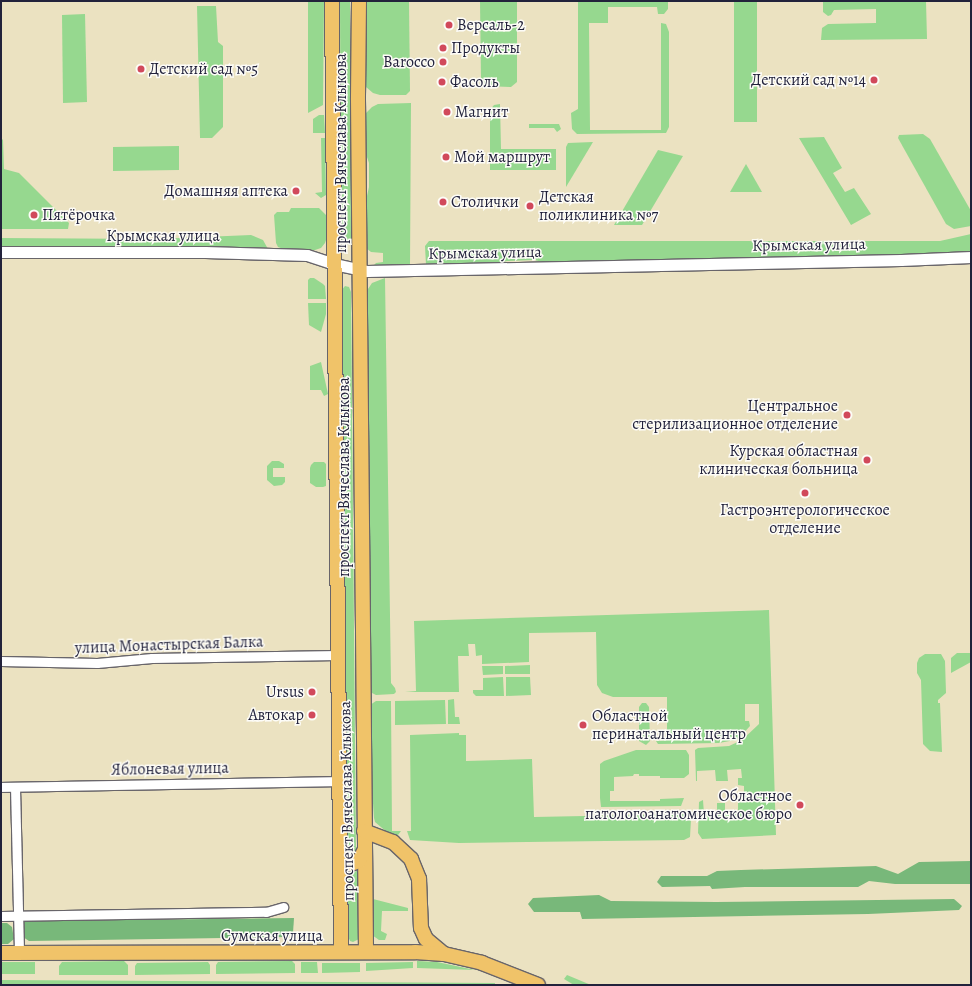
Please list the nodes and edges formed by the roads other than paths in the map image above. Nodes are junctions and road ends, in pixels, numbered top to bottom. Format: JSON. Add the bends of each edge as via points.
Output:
{"nodes":[{"id":1,"x":332,"y":1,"type":"edge"},
{"id":2,"x":358,"y":1,"type":"edge"},
{"id":3,"x":334,"y":245,"type":"junction"},
{"id":4,"x":359,"y":246,"type":"junction"},
{"id":5,"x":1,"y":252,"type":"edge"},
{"id":6,"x":971,"y":256,"type":"edge"},
{"id":7,"x":334,"y":264,"type":"junction"},
{"id":8,"x":359,"y":269,"type":"junction"},
{"id":9,"x":359,"y":291,"type":"junction"},
{"id":10,"x":335,"y":292,"type":"junction"},
{"id":11,"x":338,"y":655,"type":"junction"},
{"id":12,"x":1,"y":661,"type":"edge"},
{"id":13,"x":339,"y":781,"type":"junction"},
{"id":14,"x":1,"y":787,"type":"edge"},
{"id":15,"x":16,"y":787,"type":"junction"},
{"id":16,"x":364,"y":831,"type":"junction"},
{"id":17,"x":364,"y":851,"type":"junction"},
{"id":18,"x":340,"y":853,"type":"junction"},
{"id":19,"x":283,"y":907,"type":"dead end"},
{"id":20,"x":1,"y":916,"type":"edge"},
{"id":21,"x":19,"y":916,"type":"junction"},
{"id":22,"x":341,"y":952,"type":"junction"},
{"id":23,"x":366,"y":952,"type":"junction"},
{"id":24,"x":1,"y":953,"type":"edge"},
{"id":25,"x":19,"y":953,"type":"junction"},
{"id":26,"x":444,"y":954,"type":"junction"},
{"id":27,"x":538,"y":985,"type":"edge"}],
"edges":[{"from":1,"to":3,"type":"main road","name":"проспект Вячеслава Клыкова"},
{"from":2,"to":4,"type":"main road","name":"проспект Вячеслава Клыкова"},
{"from":3,"to":4,"type":"main road","via":[[339,255],[349,257]]},
{"from":3,"to":7,"type":"main road","name":"проспект Вячеслава Клыкова"},
{"from":4,"to":8,"type":"main road","name":"проспект Вячеслава Клыкова"},
{"from":5,"to":7,"type":"street","name":"Крымская улица","via":[[307,255]]},
{"from":6,"to":8,"type":"street","name":"Крымская улица","via":[[902,260],[367,271]]},
{"from":7,"to":8,"type":"street","name":"Крымская улица"},
{"from":7,"to":10,"type":"main road","name":"проспект Вячеслава Клыкова"},
{"from":8,"to":9,"type":"main road","name":"проспект Вячеслава Клыкова"},
{"from":9,"to":10,"type":"main road","via":[[355,282],[347,279],[339,282]]},
{"from":9,"to":16,"type":"main road","name":"проспект Вячеслава Клыкова"},
{"from":10,"to":11,"type":"main road","name":"проспект Вячеслава Клыкова"},
{"from":11,"to":12,"type":"street","name":"улица Монастырская Балка","via":[[152,658],[97,663]]},
{"from":11,"to":13,"type":"main road","name":"проспект Вячеслава Клыкова"},
{"from":13,"to":15,"type":"street","name":"Яблоневая улица"},
{"from":13,"to":18,"type":"main road","name":"проспект Вячеслава Клыкова"},
{"from":14,"to":15,"type":"street","name":"Яблоневая улица"},
{"from":15,"to":21,"type":"street"},
{"from":16,"to":17,"type":"main road","name":"проспект Вячеслава Клыкова"},
{"from":16,"to":26,"type":"main road","via":[[394,842],[411,859],[419,879],[421,928],[426,939]]},
{"from":17,"to":18,"type":"main road","via":[[359,861],[351,864],[342,860]]},
{"from":17,"to":23,"type":"main road","name":"проспект Вячеслава Клыкова"},
{"from":18,"to":22,"type":"main road","name":"проспект Вячеслава Клыкова"},
{"from":19,"to":21,"type":"street","name":"Сумская улица","via":[[266,912]]},
{"from":20,"to":21,"type":"street","name":"Сумская улица"},
{"from":21,"to":25,"type":"street"},
{"from":22,"to":23,"type":"main road","name":"Сумская улица"},
{"from":22,"to":25,"type":"main road","name":"Сумская улица"},
{"from":23,"to":26,"type":"main road","name":"Сумская улица"},
{"from":24,"to":25,"type":"main road","name":"Сумская улица"},
{"from":26,"to":27,"type":"main road","name":"Сумская улица","via":[[482,964]]}]}
